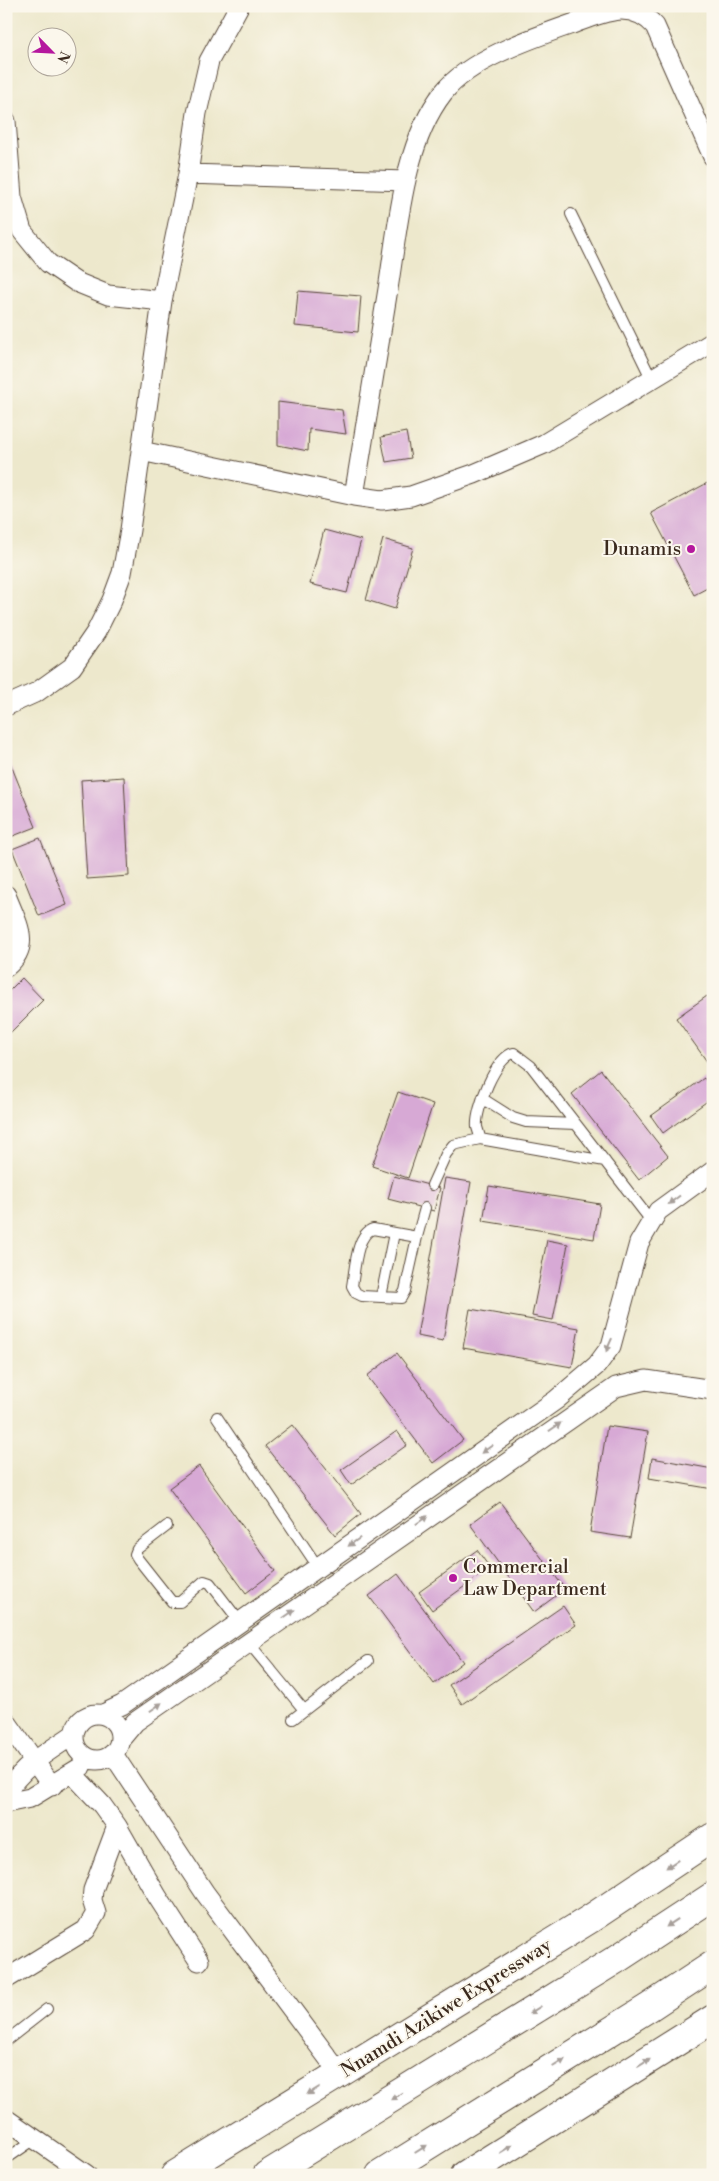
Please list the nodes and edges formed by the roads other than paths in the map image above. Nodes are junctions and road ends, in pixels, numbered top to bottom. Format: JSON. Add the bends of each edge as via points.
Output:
{"nodes":[{"id":1,"x":239,"y":6,"type":"edge"},
{"id":2,"x":6,"y":121,"type":"edge"},
{"id":3,"x":713,"y":157,"type":"edge"},
{"id":4,"x":188,"y":174,"type":"junction"},
{"id":5,"x":406,"y":182,"type":"junction"},
{"id":6,"x":571,"y":214,"type":"dead end"},
{"id":7,"x":162,"y":301,"type":"junction"},
{"id":8,"x":713,"y":342,"type":"edge"},
{"id":9,"x":652,"y":380,"type":"junction"},
{"id":10,"x":141,"y":451,"type":"junction"},
{"id":11,"x":354,"y":496,"type":"junction"},
{"id":12,"x":6,"y":706,"type":"edge"},
{"id":13,"x":6,"y":895,"type":"edge"},
{"id":14,"x":6,"y":967,"type":"edge"},
{"id":15,"x":483,"y":1100,"type":"junction"},
{"id":16,"x":576,"y":1124,"type":"junction"},
{"id":17,"x":480,"y":1139,"type":"junction"},
{"id":18,"x":605,"y":1161,"type":"junction"},
{"id":19,"x":713,"y":1171,"type":"edge"},
{"id":20,"x":432,"y":1185,"type":"dead end"},
{"id":21,"x":425,"y":1208,"type":"dead end"},
{"id":22,"x":652,"y":1222,"type":"junction"},
{"id":23,"x":394,"y":1233,"type":"junction"},
{"id":24,"x":417,"y":1237,"type":"junction"},
{"id":25,"x":381,"y":1297,"type":"junction"},
{"id":26,"x":713,"y":1390,"type":"edge"},
{"id":27,"x":216,"y":1417,"type":"dead end"},
{"id":28,"x":167,"y":1526,"type":"dead end"},
{"id":29,"x":318,"y":1567,"type":"junction"},
{"id":30,"x":240,"y":1622,"type":"junction"},
{"id":31,"x":248,"y":1642,"type":"junction"},
{"id":32,"x":368,"y":1661,"type":"dead end"},
{"id":33,"x":122,"y":1705,"type":"junction"},
{"id":34,"x":304,"y":1710,"type":"junction"},
{"id":35,"x":103,"y":1714,"type":"junction"},
{"id":36,"x":293,"y":1719,"type":"dead end"},
{"id":37,"x":6,"y":1722,"type":"edge"},
{"id":38,"x":135,"y":1722,"type":"junction"},
{"id":39,"x":74,"y":1735,"type":"junction"},
{"id":40,"x":117,"y":1747,"type":"junction"},
{"id":41,"x":90,"y":1760,"type":"junction"},
{"id":42,"x":34,"y":1761,"type":"junction"},
{"id":43,"x":72,"y":1773,"type":"junction"},
{"id":44,"x":52,"y":1786,"type":"junction"},
{"id":45,"x":6,"y":1793,"type":"edge"},
{"id":46,"x":6,"y":1803,"type":"edge"},
{"id":47,"x":117,"y":1826,"type":"junction"},
{"id":48,"x":713,"y":1837,"type":"edge"},
{"id":49,"x":713,"y":1896,"type":"edge"},
{"id":50,"x":199,"y":1961,"type":"dead end"},
{"id":51,"x":713,"y":1965,"type":"edge"},
{"id":52,"x":6,"y":1979,"type":"edge"},
{"id":53,"x":48,"y":2009,"type":"dead end"},
{"id":54,"x":713,"y":2019,"type":"edge"},
{"id":55,"x":6,"y":2042,"type":"edge"},
{"id":56,"x":340,"y":2074,"type":"junction"},
{"id":57,"x":6,"y":2119,"type":"edge"},
{"id":58,"x":35,"y":2138,"type":"junction"},
{"id":59,"x":6,"y":2159,"type":"edge"},
{"id":60,"x":87,"y":2175,"type":"edge"},
{"id":61,"x":175,"y":2175,"type":"edge"},
{"id":62,"x":267,"y":2175,"type":"edge"},
{"id":63,"x":380,"y":2175,"type":"edge"},
{"id":64,"x":465,"y":2175,"type":"edge"}],
"edges":[{"from":1,"to":4,"type":"street","via":[[209,61]]},
{"from":2,"to":7,"type":"street","via":[[12,197],[22,231],[48,263],[76,282],[108,295]]},
{"from":3,"to":5,"type":"street","via":[[655,26],[647,15],[632,6],[611,9],[552,31],[473,66],[444,92],[423,126]]},
{"from":4,"to":5,"type":"street"},
{"from":4,"to":7,"type":"street"},
{"from":5,"to":11,"type":"street"},
{"from":6,"to":9,"type":"lane"},
{"from":7,"to":10,"type":"street"},
{"from":8,"to":9,"type":"street"},
{"from":9,"to":11,"type":"street","via":[[544,444],[474,474],[411,496],[382,500]]},
{"from":10,"to":11,"type":"street"},
{"from":10,"to":12,"type":"street","via":[[122,573],[96,632],[72,667],[37,692]]},
{"from":13,"to":14,"type":"street","via":[[22,937],[22,948],[17,958]]},
{"from":15,"to":16,"type":"lane","via":[[512,1118],[526,1122]]},
{"from":15,"to":16,"type":"lane","via":[[491,1077],[504,1057],[514,1053],[531,1066]]},
{"from":15,"to":17,"type":"lane","via":[[477,1127]]},
{"from":16,"to":18,"type":"lane"},
{"from":17,"to":18,"type":"lane"},
{"from":17,"to":20,"type":"lane","via":[[453,1145]]},
{"from":18,"to":22,"type":"lane"},
{"from":19,"to":22,"type":"street","one_way":true,"via":[[658,1211]]},
{"from":21,"to":24,"type":"lane"},
{"from":22,"to":29,"type":"street","one_way":true,"via":[[639,1243],[610,1346],[597,1365],[556,1400]]},
{"from":23,"to":24,"type":"lane"},
{"from":23,"to":25,"type":"lane"},
{"from":23,"to":25,"type":"lane","via":[[368,1231],[362,1238],[354,1276],[352,1286],[356,1293]]},
{"from":24,"to":25,"type":"lane","via":[[401,1298]]},
{"from":31,"to":26,"type":"street","one_way":true,"via":[[616,1387],[646,1380]]},
{"from":27,"to":29,"type":"lane"},
{"from":28,"to":30,"type":"lane","via":[[137,1549],[138,1559],[172,1602],[180,1602],[204,1581],[210,1583]]},
{"from":29,"to":30,"type":"street"},
{"from":30,"to":33,"type":"street"},
{"from":31,"to":34,"type":"lane"},
{"from":38,"to":31,"type":"street","one_way":true},
{"from":32,"to":34,"type":"lane"},
{"from":33,"to":35,"type":"street"},
{"from":33,"to":38,"type":"street"},
{"from":34,"to":36,"type":"lane"},
{"from":35,"to":39,"type":"street","via":[[87,1716],[76,1727]]},
{"from":35,"to":40,"type":"street","via":[[116,1724]]},
{"from":37,"to":42,"type":"street"},
{"from":38,"to":40,"type":"street"},
{"from":39,"to":41,"type":"street","via":[[77,1750]]},
{"from":39,"to":42,"type":"street"},
{"from":40,"to":41,"type":"street","via":[[106,1759]]},
{"from":40,"to":56,"type":"street","via":[[205,1893]]},
{"from":41,"to":43,"type":"street"},
{"from":42,"to":44,"type":"street"},
{"from":42,"to":45,"type":"street","via":[[17,1776]]},
{"from":43,"to":44,"type":"street"},
{"from":43,"to":47,"type":"street"},
{"from":44,"to":46,"type":"street","via":[[30,1798]]},
{"from":47,"to":50,"type":"street"},
{"from":47,"to":52,"type":"street","via":[[93,1890],[96,1913],[86,1930]]},
{"from":48,"to":56,"type":"highway","name":"Nnamdi Azikiwe Expressway","one_way":true,"via":[[590,1919]]},
{"from":49,"to":62,"type":"highway","one_way":true,"via":[[620,1958]]},
{"from":63,"to":51,"type":"highway","one_way":true},
{"from":53,"to":55,"type":"lane"},
{"from":64,"to":54,"type":"highway","one_way":true},
{"from":56,"to":61,"type":"highway","name":"Nnamdi Azikiwe Expressway","one_way":true},
{"from":57,"to":58,"type":"street"},
{"from":58,"to":59,"type":"lane"},
{"from":58,"to":60,"type":"street"}]}
